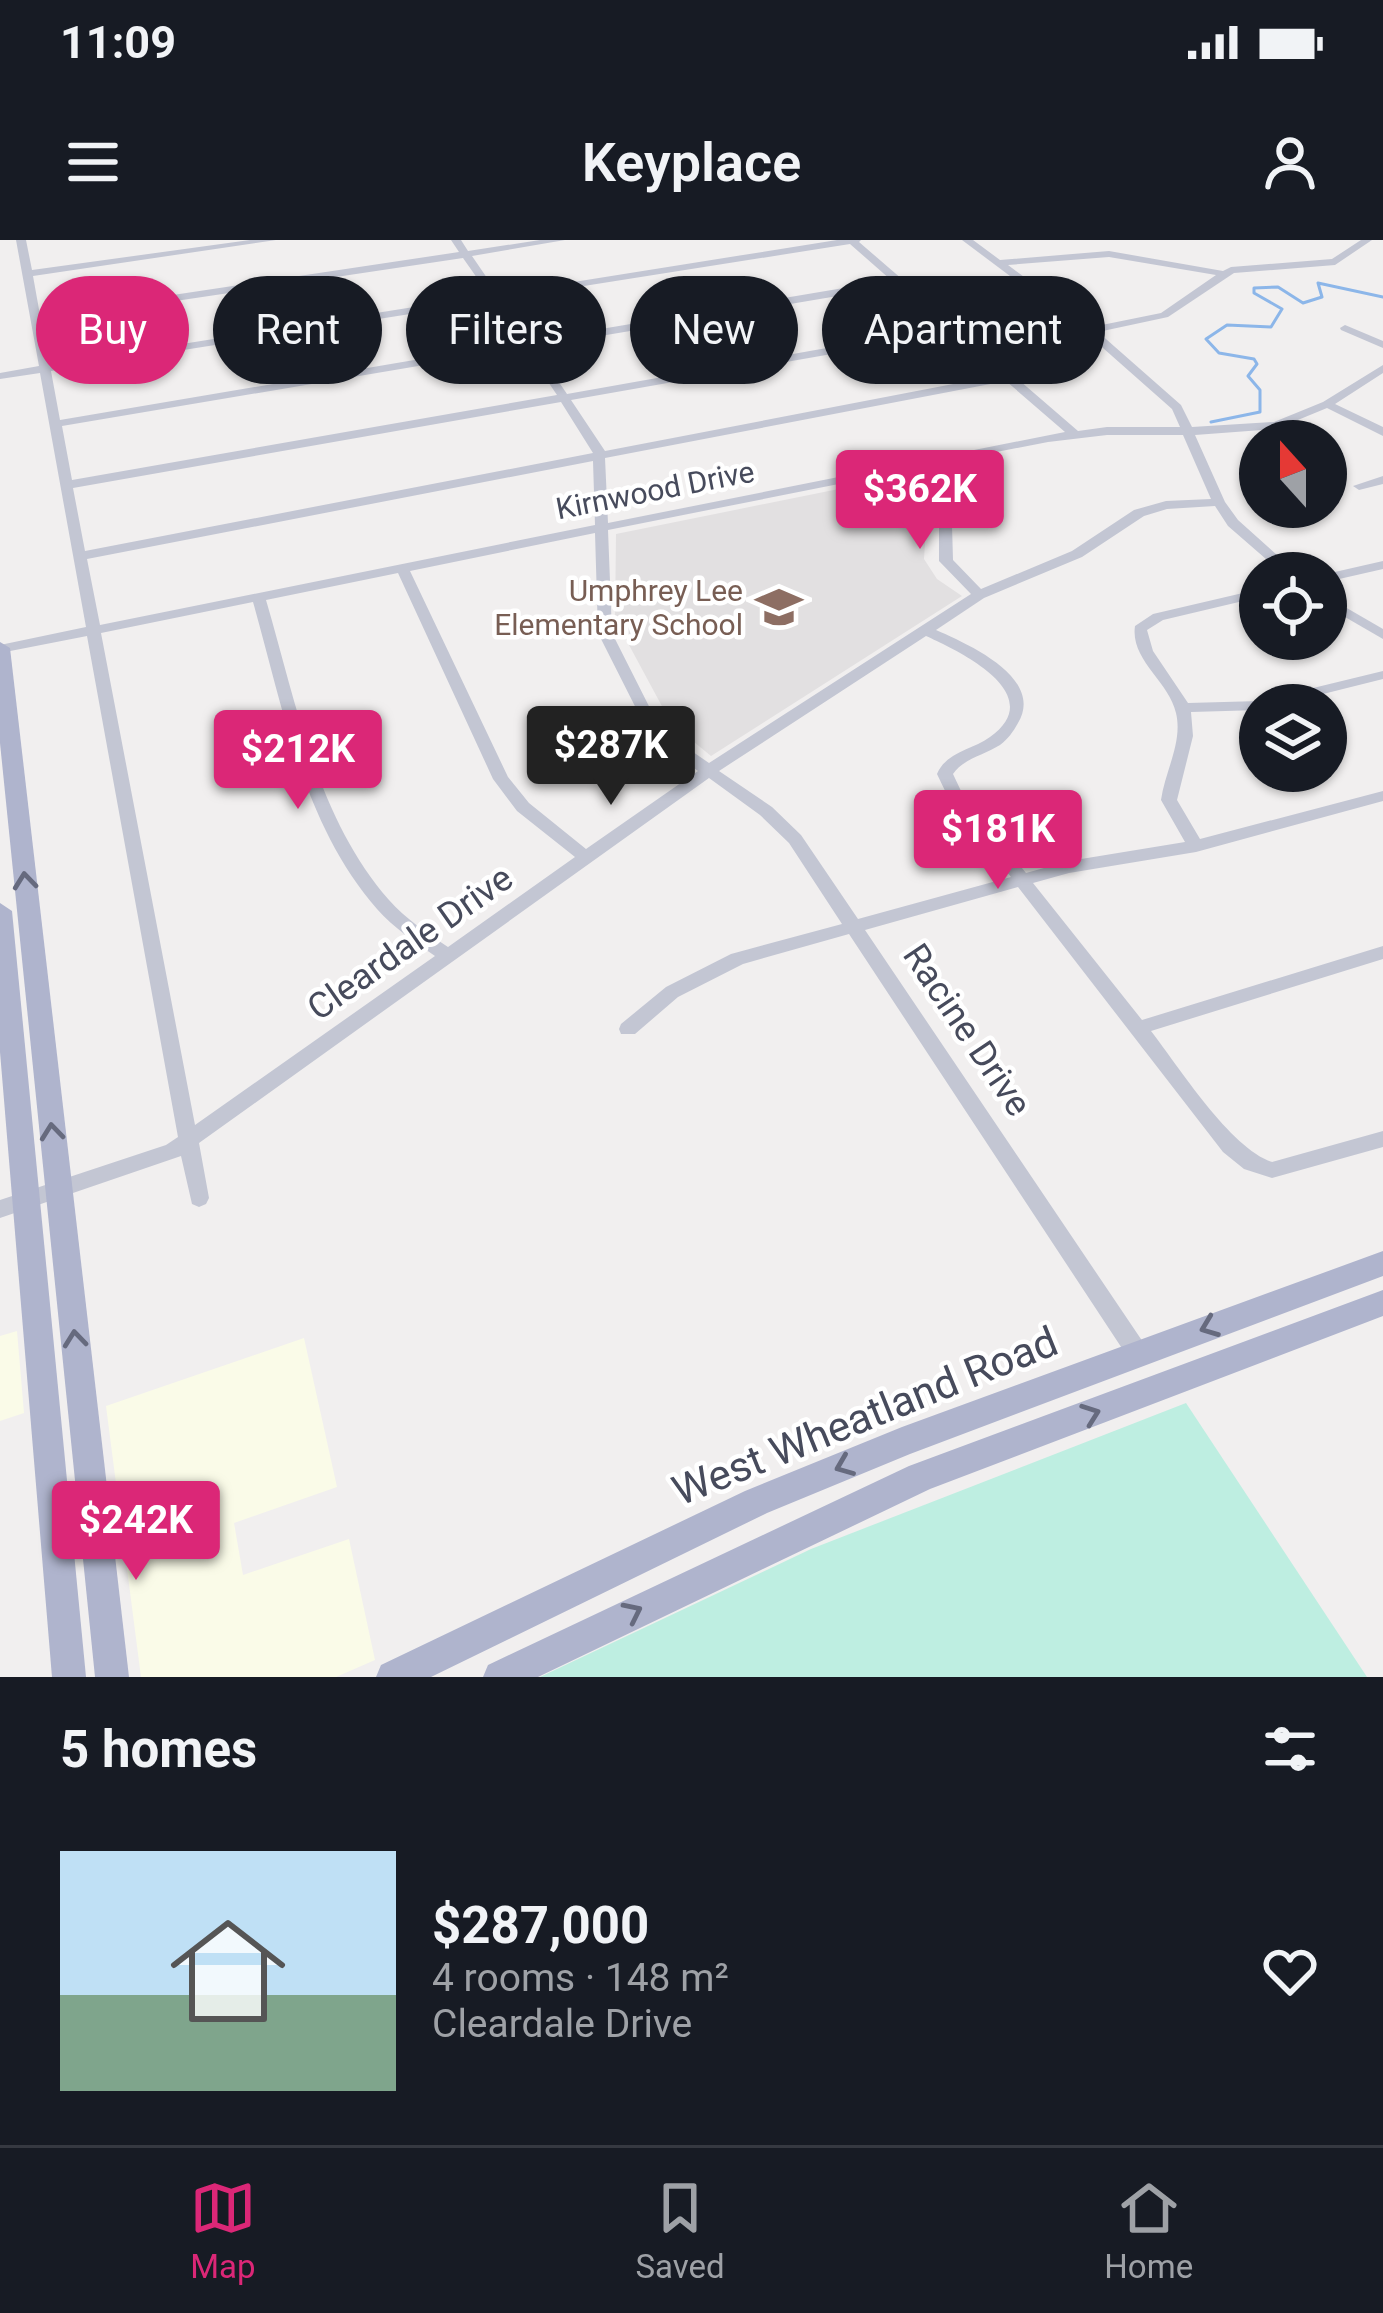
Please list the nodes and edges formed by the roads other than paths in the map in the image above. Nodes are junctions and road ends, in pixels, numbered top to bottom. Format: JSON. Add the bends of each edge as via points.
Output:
{"nodes":[{"id":1,"x":21,"y":240,"type":"edge"},
{"id":2,"x":271,"y":240,"type":"edge"},
{"id":3,"x":456,"y":240,"type":"edge"},
{"id":4,"x":560,"y":240,"type":"edge"},
{"id":5,"x":853,"y":240,"type":"edge"},
{"id":6,"x":967,"y":240,"type":"edge"},
{"id":7,"x":1367,"y":240,"type":"edge"},
{"id":8,"x":466,"y":254,"type":"junction"},
{"id":9,"x":998,"y":262,"type":"junction"},
{"id":10,"x":28,"y":274,"type":"junction"},
{"id":11,"x":1225,"y":274,"type":"junction"},
{"id":12,"x":482,"y":276,"type":"edge"},
{"id":13,"x":892,"y":276,"type":"edge"},
{"id":14,"x":1017,"y":276,"type":"edge"},
{"id":15,"x":606,"y":280,"type":"edge"},
{"id":16,"x":189,"y":296,"type":"edge"},
{"id":17,"x":822,"y":296,"type":"edge"},
{"id":18,"x":406,"y":311,"type":"edge"},
{"id":19,"x":36,"y":319,"type":"edge"},
{"id":20,"x":1105,"y":328,"type":"edge"},
{"id":21,"x":1345,"y":328,"type":"dead end"},
{"id":22,"x":606,"y":332,"type":"edge"},
{"id":23,"x":1105,"y":344,"type":"edge"},
{"id":24,"x":1383,"y":345,"type":"edge"},
{"id":25,"x":189,"y":346,"type":"edge"},
{"id":26,"x":822,"y":353,"type":"edge"},
{"id":27,"x":406,"y":366,"type":"edge"},
{"id":28,"x":1383,"y":368,"type":"edge"},
{"id":29,"x":36,"y":370,"type":"edge"},
{"id":30,"x":0,"y":376,"type":"edge"},
{"id":31,"x":48,"y":384,"type":"edge"},
{"id":32,"x":557,"y":384,"type":"edge"},
{"id":33,"x":972,"y":384,"type":"edge"},
{"id":34,"x":1016,"y":384,"type":"edge"},
{"id":35,"x":567,"y":398,"type":"junction"},
{"id":36,"x":1327,"y":404,"type":"junction"},
{"id":37,"x":56,"y":424,"type":"junction"},
{"id":38,"x":1190,"y":431,"type":"junction"},
{"id":39,"x":1383,"y":432,"type":"edge"},
{"id":40,"x":1074,"y":434,"type":"junction"},
{"id":41,"x":602,"y":457,"type":"junction"},
{"id":42,"x":922,"y":464,"type":"junction"},
{"id":43,"x":1383,"y":480,"type":"edge"},
{"id":44,"x":67,"y":484,"type":"junction"},
{"id":45,"x":1359,"y":486,"type":"dead end"},
{"id":46,"x":1219,"y":502,"type":"junction"},
{"id":47,"x":604,"y":528,"type":"junction"},
{"id":48,"x":1264,"y":552,"type":"edge"},
{"id":49,"x":80,"y":556,"type":"junction"},
{"id":50,"x":1383,"y":565,"type":"edge"},
{"id":51,"x":402,"y":568,"type":"junction"},
{"id":52,"x":1347,"y":573,"type":"edge"},
{"id":53,"x":979,"y":595,"type":"junction"},
{"id":54,"x":258,"y":597,"type":"junction"},
{"id":55,"x":1239,"y":598,"type":"edge"},
{"id":56,"x":1347,"y":613,"type":"edge"},
{"id":57,"x":925,"y":630,"type":"junction"},
{"id":58,"x":94,"y":631,"type":"junction"},
{"id":59,"x":1383,"y":635,"type":"edge"},
{"id":60,"x":0,"y":649,"type":"edge"},
{"id":61,"x":1383,"y":675,"type":"edge"},
{"id":62,"x":1346,"y":684,"type":"edge"},
{"id":63,"x":1239,"y":706,"type":"edge"},
{"id":64,"x":1184,"y":708,"type":"junction"},
{"id":65,"x":708,"y":771,"type":"junction"},
{"id":66,"x":1383,"y":796,"type":"edge"},
{"id":67,"x":1196,"y":846,"type":"junction"},
{"id":68,"x":586,"y":858,"type":"junction"},
{"id":69,"x":1022,"y":880,"type":"junction"},
{"id":70,"x":0,"y":910,"type":"edge"},
{"id":71,"x":851,"y":928,"type":"junction"},
{"id":72,"x":1383,"y":952,"type":"edge"},
{"id":73,"x":448,"y":956,"type":"junction"},
{"id":74,"x":38,"y":997,"type":"junction"},
{"id":75,"x":4,"y":1006,"type":"edge"},
{"id":76,"x":1138,"y":1028,"type":"junction"},
{"id":77,"x":628,"y":1029,"type":"dead end"},
{"id":78,"x":1383,"y":1139,"type":"edge"},
{"id":79,"x":188,"y":1141,"type":"junction"},
{"id":80,"x":59,"y":1191,"type":"junction"},
{"id":81,"x":199,"y":1198,"type":"dead end"},
{"id":82,"x":13,"y":1205,"type":"edge"},
{"id":83,"x":1383,"y":1263,"type":"edge"},
{"id":84,"x":1318,"y":1285,"type":"junction"},
{"id":85,"x":1383,"y":1303,"type":"edge"},
{"id":86,"x":1342,"y":1318,"type":"junction"},
{"id":87,"x":1139,"y":1355,"type":"junction"},
{"id":88,"x":1161,"y":1388,"type":"junction"},
{"id":89,"x":81,"y":1400,"type":"junction"},
{"id":90,"x":45,"y":1412,"type":"junction"},
{"id":91,"x":902,"y":1442,"type":"junction"},
{"id":92,"x":920,"y":1477,"type":"junction"},
{"id":93,"x":514,"y":1621,"type":"junction"},
{"id":94,"x":514,"y":1670,"type":"edge"},
{"id":95,"x":69,"y":1677,"type":"edge"},
{"id":96,"x":112,"y":1677,"type":"edge"},
{"id":97,"x":393,"y":1677,"type":"edge"}],
"edges":[{"from":1,"to":10,"type":"street"},
{"from":2,"to":10,"type":"street"},
{"from":3,"to":8,"type":"street","name":"Racine Drive"},
{"from":4,"to":8,"type":"street"},
{"from":5,"to":13,"type":"street"},
{"from":5,"to":15,"type":"street"},
{"from":6,"to":9,"type":"street"},
{"from":7,"to":11,"type":"street","via":[[1335,262]]},
{"from":8,"to":12,"type":"street","name":"Racine Drive"},
{"from":8,"to":16,"type":"street"},
{"from":9,"to":11,"type":"street","via":[[1109,254]]},
{"from":9,"to":14,"type":"street"},
{"from":10,"to":19,"type":"street"},
{"from":11,"to":20,"type":"street","via":[[1164,315]]},
{"from":17,"to":22,"type":"street"},
{"from":18,"to":25,"type":"street"},
{"from":21,"to":24,"type":"street"},
{"from":23,"to":38,"type":"street","via":[[1177,407]]},
{"from":26,"to":35,"type":"street"},
{"from":27,"to":37,"type":"street"},
{"from":28,"to":36,"type":"street","name":"Kirnwood Drive"},
{"from":29,"to":30,"type":"street"},
{"from":31,"to":37,"type":"street"},
{"from":32,"to":35,"type":"street","name":"Racine Drive"},
{"from":33,"to":41,"type":"street"},
{"from":34,"to":40,"type":"street"},
{"from":35,"to":41,"type":"street","name":"Racine Drive"},
{"from":35,"to":44,"type":"street"},
{"from":36,"to":38,"type":"street","name":"Kirnwood Drive","via":[[1263,428]]},
{"from":36,"to":39,"type":"street"},
{"from":37,"to":44,"type":"street"},
{"from":38,"to":40,"type":"street","name":"Kirnwood Drive"},
{"from":38,"to":46,"type":"street"},
{"from":40,"to":42,"type":"street","name":"Kirnwood Drive"},
{"from":41,"to":47,"type":"street","name":"Racine Drive"},
{"from":41,"to":49,"type":"street"},
{"from":42,"to":47,"type":"street","name":"Kirnwood Drive"},
{"from":42,"to":53,"type":"street","via":[[945,490],[946,561]]},
{"from":43,"to":45,"type":"street"},
{"from":44,"to":49,"type":"street"},
{"from":46,"to":48,"type":"street"},
{"from":46,"to":53,"type":"street","name":"Cleardale Drive","via":[[1153,508],[1077,554]]},
{"from":47,"to":51,"type":"street","name":"Kirnwood Drive"},
{"from":47,"to":65,"type":"street","name":"Racine Drive","via":[[605,633],[655,733]]},
{"from":49,"to":58,"type":"street"},
{"from":50,"to":52,"type":"street"},
{"from":51,"to":54,"type":"street","name":"Kirnwood Drive"},
{"from":51,"to":68,"type":"street","via":[[501,779]]},
{"from":53,"to":57,"type":"street","name":"Cleardale Drive"},
{"from":54,"to":58,"type":"street","name":"Kirnwood Drive"},
{"from":54,"to":73,"type":"street","via":[[340,841],[381,902]]},
{"from":55,"to":64,"type":"street","via":[[1140,628],[1143,646]]},
{"from":56,"to":59,"type":"street"},
{"from":57,"to":65,"type":"street","name":"Cleardale Drive"},
{"from":57,"to":69,"type":"street","via":[[987,660],[1012,692],[1009,728],[945,774]]},
{"from":58,"to":60,"type":"street","name":"Kirnwood Drive"},
{"from":58,"to":79,"type":"street"},
{"from":74,"to":60,"type":"main road","one_way":true},
{"from":61,"to":62,"type":"street"},
{"from":63,"to":64,"type":"street"},
{"from":64,"to":67,"type":"street","via":[[1184,747],[1168,800]]},
{"from":65,"to":68,"type":"street","name":"Cleardale Drive"},
{"from":65,"to":71,"type":"street","name":"Racine Drive","via":[[782,824]]},
{"from":66,"to":67,"type":"street"},
{"from":67,"to":69,"type":"street"},
{"from":68,"to":73,"type":"street","name":"Cleardale Drive"},
{"from":69,"to":71,"type":"street"},
{"from":69,"to":76,"type":"street"},
{"from":70,"to":75,"type":"main road"},
{"from":71,"to":77,"type":"street","via":[[720,965]]},
{"from":71,"to":87,"type":"street","name":"Racine Drive"},
{"from":72,"to":76,"type":"street"},
{"from":73,"to":79,"type":"street","name":"Cleardale Drive"},
{"from":74,"to":75,"type":"street"},
{"from":80,"to":74,"type":"main road","one_way":true},
{"from":75,"to":82,"type":"main road"},
{"from":76,"to":78,"type":"street","via":[[1251,1162],[1272,1170]]},
{"from":79,"to":80,"type":"street","name":"Cleardale Drive"},
{"from":79,"to":81,"type":"street"},
{"from":80,"to":82,"type":"street","name":"Cleardale Drive"},
{"from":89,"to":80,"type":"main road","one_way":true},
{"from":82,"to":90,"type":"main road"},
{"from":83,"to":84,"type":"main road","name":"West Wheatland Road"},
{"from":84,"to":86,"type":"main road"},
{"from":84,"to":87,"type":"main road","name":"West Wheatland Road","one_way":true},
{"from":85,"to":86,"type":"main road","name":"West Wheatland Road"},
{"from":86,"to":88,"type":"main road","name":"West Wheatland Road"},
{"from":87,"to":88,"type":"main road","name":"Racine Drive"},
{"from":87,"to":91,"type":"main road","name":"West Wheatland Road"},
{"from":92,"to":88,"type":"main road","name":"West Wheatland Road","one_way":true},
{"from":89,"to":90,"type":"main road"},
{"from":89,"to":96,"type":"main road"},
{"from":90,"to":95,"type":"main road"},
{"from":91,"to":92,"type":"main road"},
{"from":91,"to":93,"type":"main road","name":"West Wheatland Road","one_way":true,"via":[[749,1505]]},
{"from":94,"to":92,"type":"main road","name":"West Wheatland Road","one_way":true},
{"from":93,"to":94,"type":"main road"},
{"from":93,"to":97,"type":"main road","name":"West Wheatland Road"}]}
